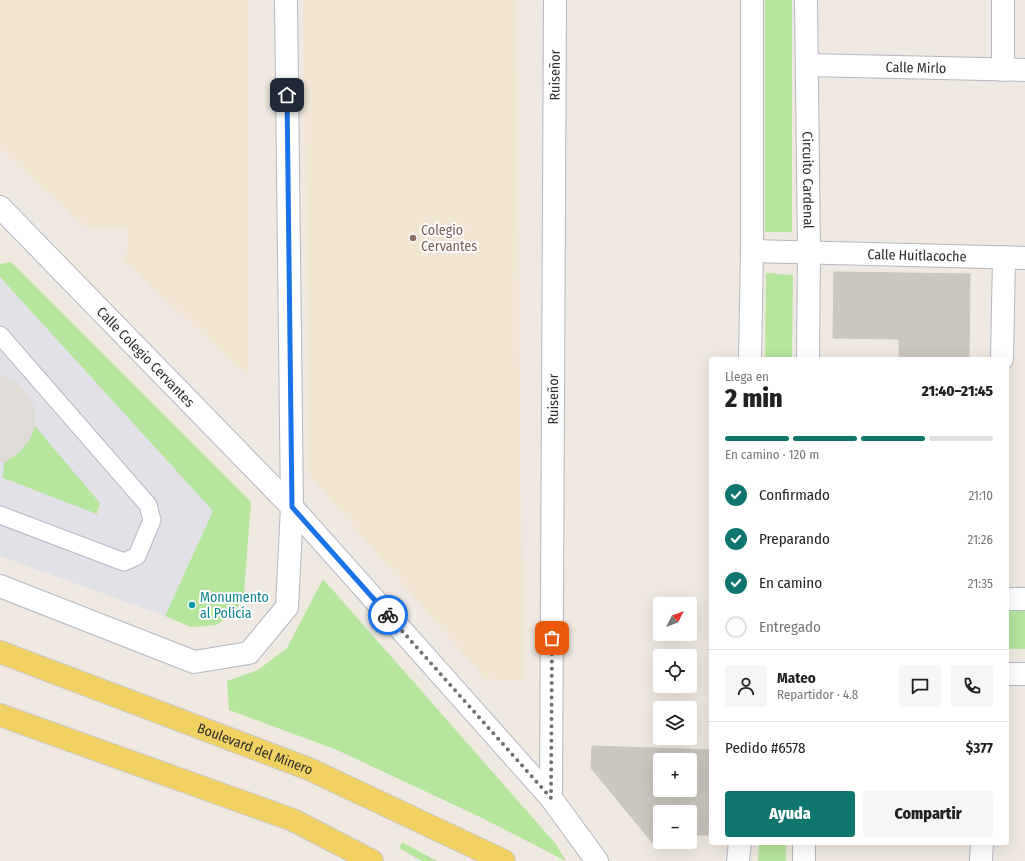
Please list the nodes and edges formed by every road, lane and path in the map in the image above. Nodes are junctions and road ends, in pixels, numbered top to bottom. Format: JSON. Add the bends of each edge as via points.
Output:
{"nodes":[{"id":1,"x":286,"y":0,"type":"edge"},
{"id":2,"x":555,"y":0,"type":"edge"},
{"id":3,"x":752,"y":0,"type":"edge"},
{"id":4,"x":806,"y":0,"type":"edge"},
{"id":5,"x":1003,"y":0,"type":"edge"},
{"id":6,"x":807,"y":65,"type":"junction"},
{"id":7,"x":1003,"y":70,"type":"junction"},
{"id":8,"x":1025,"y":70,"type":"edge"},
{"id":9,"x":0,"y":207,"type":"edge"},
{"id":10,"x":752,"y":251,"type":"junction"},
{"id":11,"x":809,"y":251,"type":"junction"},
{"id":12,"x":1015,"y":257,"type":"edge"},
{"id":13,"x":0,"y":334,"type":"edge"},
{"id":14,"x":750,"y":357,"type":"edge"},
{"id":15,"x":808,"y":357,"type":"edge"},
{"id":16,"x":1002,"y":357,"type":"edge"},
{"id":17,"x":292,"y":507,"type":"junction"},
{"id":18,"x":0,"y":515,"type":"edge"},
{"id":19,"x":0,"y":586,"type":"edge"},
{"id":20,"x":1009,"y":599,"type":"edge"},
{"id":21,"x":1025,"y":599,"type":"edge"},
{"id":22,"x":0,"y":652,"type":"edge"},
{"id":23,"x":1009,"y":674,"type":"edge"},
{"id":24,"x":1025,"y":674,"type":"edge"},
{"id":25,"x":0,"y":715,"type":"edge"},
{"id":26,"x":551,"y":798,"type":"junction"},
{"id":27,"x":740,"y":845,"type":"edge"},
{"id":28,"x":804,"y":845,"type":"edge"},
{"id":29,"x":982,"y":845,"type":"edge"},
{"id":30,"x":372,"y":861,"type":"edge"},
{"id":31,"x":504,"y":861,"type":"edge"},
{"id":32,"x":597,"y":861,"type":"edge"},
{"id":33,"x":738,"y":861,"type":"edge"},
{"id":34,"x":804,"y":861,"type":"edge"},
{"id":35,"x":981,"y":861,"type":"edge"}],
"edges":[{"from":1,"to":17,"type":"street"},
{"from":2,"to":26,"type":"street","name":"Ruiseñor"},
{"from":3,"to":10,"type":"street"},
{"from":4,"to":6,"type":"street","name":"Circuito Cardenal"},
{"from":5,"to":7,"type":"street"},
{"from":6,"to":7,"type":"street","name":"Calle Mirlo"},
{"from":6,"to":11,"type":"street","name":"Circuito Cardenal"},
{"from":7,"to":8,"type":"street","name":"Calle Mirlo"},
{"from":9,"to":17,"type":"street","name":"Calle Colegio Cervantes"},
{"from":10,"to":11,"type":"street","name":"Calle Huitlacoche"},
{"from":10,"to":14,"type":"street"},
{"from":11,"to":12,"type":"street","name":"Calle Huitlacoche"},
{"from":11,"to":15,"type":"street","name":"Circuito Cardenal"},
{"from":12,"to":16,"type":"street"},
{"from":13,"to":18,"type":"lane","via":[[148,505],[152,520],[137,556],[124,562]]},
{"from":17,"to":19,"type":"street","via":[[287,607],[249,653],[194,662]]},
{"from":17,"to":26,"type":"street","name":"Calle Colegio Cervantes"},
{"from":20,"to":21,"type":"street"},
{"from":22,"to":31,"type":"main road","name":"Boulevard del Minero","via":[[309,769]]},
{"from":23,"to":24,"type":"street"},
{"from":25,"to":30,"type":"main road","via":[[292,820]]},
{"from":26,"to":32,"type":"street","name":"Calle Colegio Cervantes"},
{"from":27,"to":33,"type":"street"},
{"from":28,"to":34,"type":"street"},
{"from":29,"to":35,"type":"street"}]}
